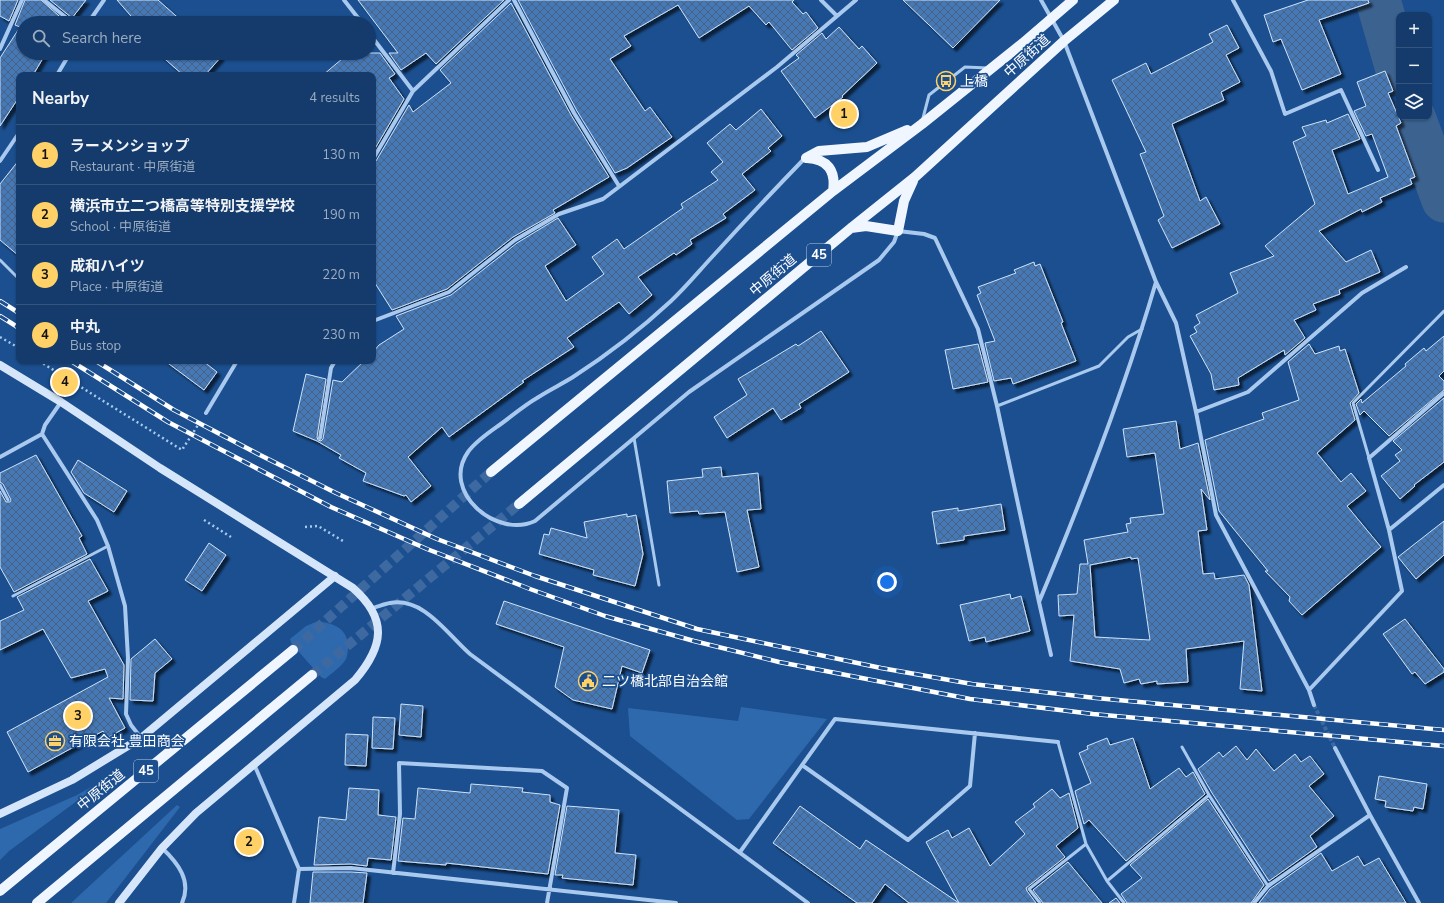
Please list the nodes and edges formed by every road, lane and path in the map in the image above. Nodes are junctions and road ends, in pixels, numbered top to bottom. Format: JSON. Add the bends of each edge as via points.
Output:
{"nodes":[{"id":1,"x":22,"y":0,"type":"edge"},
{"id":2,"x":44,"y":0,"type":"edge"},
{"id":3,"x":104,"y":0,"type":"edge"},
{"id":4,"x":344,"y":0,"type":"edge"},
{"id":5,"x":509,"y":0,"type":"edge"},
{"id":6,"x":514,"y":0,"type":"edge"},
{"id":7,"x":822,"y":0,"type":"edge"},
{"id":8,"x":856,"y":0,"type":"edge"},
{"id":9,"x":1041,"y":0,"type":"edge"},
{"id":10,"x":1073,"y":0,"type":"edge"},
{"id":11,"x":1114,"y":0,"type":"edge"},
{"id":12,"x":1232,"y":0,"type":"edge"},
{"id":13,"x":65,"y":16,"type":"edge"},
{"id":14,"x":93,"y":16,"type":"edge"},
{"id":15,"x":357,"y":16,"type":"edge"},
{"id":16,"x":837,"y":16,"type":"junction"},
{"id":17,"x":1053,"y":18,"type":"junction"},
{"id":18,"x":1064,"y":41,"type":"junction"},
{"id":19,"x":376,"y":42,"type":"edge"},
{"id":20,"x":0,"y":49,"type":"edge"},
{"id":21,"x":66,"y":60,"type":"edge"},
{"id":22,"x":992,"y":68,"type":"junction"},
{"id":23,"x":60,"y":72,"type":"edge"},
{"id":24,"x":413,"y":91,"type":"junction"},
{"id":25,"x":922,"y":124,"type":"junction"},
{"id":26,"x":16,"y":137,"type":"edge"},
{"id":27,"x":376,"y":154,"type":"edge"},
{"id":28,"x":806,"y":158,"type":"junction"},
{"id":29,"x":0,"y":161,"type":"edge"},
{"id":30,"x":1378,"y":170,"type":"dead end"},
{"id":31,"x":915,"y":177,"type":"junction"},
{"id":32,"x":619,"y":186,"type":"junction"},
{"id":33,"x":833,"y":191,"type":"junction"},
{"id":34,"x":851,"y":228,"type":"junction"},
{"id":35,"x":898,"y":231,"type":"junction"},
{"id":36,"x":0,"y":260,"type":"edge"},
{"id":37,"x":1406,"y":267,"type":"dead end"},
{"id":38,"x":16,"y":276,"type":"edge"},
{"id":39,"x":1156,"y":282,"type":"junction"},
{"id":40,"x":1444,"y":311,"type":"edge"},
{"id":41,"x":376,"y":320,"type":"edge"},
{"id":42,"x":1142,"y":330,"type":"junction"},
{"id":43,"x":0,"y":337,"type":"edge"},
{"id":44,"x":16,"y":346,"type":"edge"},
{"id":45,"x":0,"y":364,"type":"edge"},
{"id":46,"x":44,"y":364,"type":"edge"},
{"id":47,"x":234,"y":364,"type":"edge"},
{"id":48,"x":333,"y":364,"type":"edge"},
{"id":49,"x":1444,"y":393,"type":"edge"},
{"id":50,"x":61,"y":402,"type":"junction"},
{"id":51,"x":997,"y":406,"type":"junction"},
{"id":52,"x":1196,"y":412,"type":"junction"},
{"id":53,"x":206,"y":413,"type":"joint"},
{"id":54,"x":42,"y":434,"type":"junction"},
{"id":55,"x":320,"y":438,"type":"dead end"},
{"id":56,"x":634,"y":438,"type":"junction"},
{"id":57,"x":0,"y":457,"type":"edge"},
{"id":58,"x":1369,"y":458,"type":"junction"},
{"id":59,"x":491,"y":472,"type":"tunnel mouth"},
{"id":60,"x":0,"y":485,"type":"edge"},
{"id":61,"x":1444,"y":485,"type":"edge"},
{"id":62,"x":8,"y":500,"type":"dead end"},
{"id":63,"x":519,"y":504,"type":"tunnel mouth"},
{"id":64,"x":204,"y":520,"type":"dead end"},
{"id":65,"x":305,"y":527,"type":"dead end"},
{"id":66,"x":1389,"y":530,"type":"junction"},
{"id":67,"x":231,"y":536,"type":"dead end"},
{"id":68,"x":343,"y":541,"type":"dead end"},
{"id":69,"x":108,"y":546,"type":"junction"},
{"id":70,"x":335,"y":576,"type":"junction"},
{"id":71,"x":659,"y":585,"type":"dead end"},
{"id":72,"x":13,"y":596,"type":"dead end"},
{"id":73,"x":1039,"y":602,"type":"junction"},
{"id":74,"x":372,"y":608,"type":"junction"},
{"id":75,"x":293,"y":650,"type":"tunnel mouth"},
{"id":76,"x":1051,"y":655,"type":"dead end"},
{"id":77,"x":312,"y":675,"type":"tunnel mouth"},
{"id":78,"x":1309,"y":690,"type":"junction"},
{"id":79,"x":1314,"y":705,"type":"tunnel mouth"},
{"id":80,"x":975,"y":733,"type":"junction"},
{"id":81,"x":141,"y":738,"type":"junction"},
{"id":82,"x":1058,"y":742,"type":"joint"},
{"id":83,"x":1182,"y":747,"type":"dead end"},
{"id":84,"x":1335,"y":748,"type":"tunnel mouth"},
{"id":85,"x":254,"y":764,"type":"junction"},
{"id":86,"x":802,"y":765,"type":"junction"},
{"id":87,"x":1209,"y":795,"type":"junction"},
{"id":88,"x":0,"y":814,"type":"edge"},
{"id":89,"x":1370,"y":815,"type":"junction"},
{"id":90,"x":1086,"y":844,"type":"junction"},
{"id":91,"x":162,"y":848,"type":"junction"},
{"id":92,"x":740,"y":852,"type":"junction"},
{"id":93,"x":300,"y":869,"type":"junction"},
{"id":94,"x":393,"y":873,"type":"junction"},
{"id":95,"x":1107,"y":881,"type":"junction"},
{"id":96,"x":1268,"y":886,"type":"junction"},
{"id":97,"x":549,"y":890,"type":"junction"},
{"id":98,"x":0,"y":891,"type":"edge"},
{"id":99,"x":38,"y":903,"type":"edge"},
{"id":100,"x":119,"y":903,"type":"edge"},
{"id":101,"x":182,"y":903,"type":"edge"},
{"id":102,"x":294,"y":903,"type":"edge"},
{"id":103,"x":548,"y":903,"type":"edge"},
{"id":104,"x":676,"y":903,"type":"edge"},
{"id":105,"x":808,"y":903,"type":"edge"},
{"id":106,"x":1040,"y":903,"type":"edge"},
{"id":107,"x":1124,"y":903,"type":"edge"},
{"id":108,"x":1254,"y":903,"type":"edge"},
{"id":109,"x":1419,"y":903,"type":"edge"}],
"edges":[{"from":1,"to":20,"type":"street"},
{"from":2,"to":13,"type":"street"},
{"from":3,"to":14,"type":"street"},
{"from":4,"to":15,"type":"street"},
{"from":5,"to":24,"type":"street"},
{"from":6,"to":32,"type":"street","via":[[574,113]]},
{"from":7,"to":16,"type":"street"},
{"from":8,"to":16,"type":"street"},
{"from":9,"to":17,"type":"street"},
{"from":10,"to":17,"type":"main road","name":"中原街道"},
{"from":11,"to":18,"type":"main road","name":"中原街道","number":"45"},
{"from":12,"to":30,"type":"street","via":[[1271,71],[1285,114],[1342,90]]},
{"from":16,"to":32,"type":"street","via":[[777,67]]},
{"from":17,"to":18,"type":"street"},
{"from":17,"to":22,"type":"main road","name":"中原街道"},
{"from":18,"to":31,"type":"main road","name":"中原街道","number":"45"},
{"from":18,"to":39,"type":"street"},
{"from":19,"to":24,"type":"street"},
{"from":21,"to":23,"type":"street"},
{"from":22,"to":25,"type":"main road","name":"中原街道"},
{"from":22,"to":25,"type":"lane","via":[[965,66],[929,95]]},
{"from":24,"to":27,"type":"street"},
{"from":25,"to":28,"type":"main road","via":[[867,147],[819,151]]},
{"from":25,"to":33,"type":"main road","name":"中原街道"},
{"from":26,"to":29,"type":"street"},
{"from":28,"to":33,"type":"main road","via":[[819,158],[828,165],[834,182]]},
{"from":28,"to":56,"type":"street","via":[[672,301],[573,377],[536,398],[468,452],[460,475],[463,489],[470,501],[493,520],[518,526],[527,525]]},
{"from":31,"to":34,"type":"main road","name":"中原街道","number":"45"},
{"from":31,"to":35,"type":"main road","via":[[904,201]]},
{"from":32,"to":41,"type":"street","via":[[603,199],[558,214],[515,240],[449,292]]},
{"from":33,"to":59,"type":"main road","name":"中原街道"},
{"from":34,"to":35,"type":"main road","via":[[866,226]]},
{"from":34,"to":63,"type":"main road","name":"中原街道","number":"45"},
{"from":35,"to":51,"type":"street","via":[[935,238],[978,329]]},
{"from":35,"to":56,"type":"street","via":[[894,242],[879,260],[689,392]]},
{"from":36,"to":38,"type":"lane"},
{"from":37,"to":52,"type":"street","via":[[1362,293],[1248,392]]},
{"from":39,"to":42,"type":"street"},
{"from":39,"to":52,"type":"street","via":[[1176,323]]},
{"from":40,"to":58,"type":"lane","via":[[1353,402]]},
{"from":42,"to":51,"type":"lane","via":[[1128,337],[1099,366]]},
{"from":42,"to":73,"type":"street","via":[[1084,496]]},
{"from":43,"to":44,"type":"path"},
{"from":45,"to":50,"type":"street"},
{"from":46,"to":53,"type":"path","via":[[182,450]]},
{"from":47,"to":53,"type":"street"},
{"from":48,"to":55,"type":"street"},
{"from":49,"to":58,"type":"street"},
{"from":50,"to":54,"type":"street","via":[[45,425]]},
{"from":50,"to":70,"type":"street","via":[[160,468]]},
{"from":51,"to":73,"type":"street"},
{"from":52,"to":78,"type":"street","via":[[1216,515]]},
{"from":54,"to":57,"type":"street"},
{"from":54,"to":69,"type":"street","via":[[97,520]]},
{"from":56,"to":71,"type":"lane"},
{"from":58,"to":66,"type":"street"},
{"from":60,"to":62,"type":"lane"},
{"from":61,"to":66,"type":"street"},
{"from":64,"to":67,"type":"path"},
{"from":65,"to":68,"type":"path","via":[[318,526]]},
{"from":66,"to":78,"type":"street","via":[[1402,591]]},
{"from":69,"to":72,"type":"lane"},
{"from":69,"to":81,"type":"street","via":[[125,606],[128,658],[126,714]]},
{"from":70,"to":74,"type":"street","via":[[353,588]]},
{"from":70,"to":81,"type":"street"},
{"from":73,"to":76,"type":"street"},
{"from":74,"to":85,"type":"street","via":[[378,637],[375,652],[367,666],[355,680]]},
{"from":74,"to":92,"type":"street","via":[[390,603],[420,608],[470,654]]},
{"from":75,"to":98,"type":"main road","name":"中原街道","number":"45"},
{"from":77,"to":99,"type":"main road","number":"45"},
{"from":78,"to":79,"type":"street"},
{"from":80,"to":82,"type":"street"},
{"from":80,"to":86,"type":"street","via":[[835,719]]},
{"from":80,"to":86,"type":"street","via":[[970,786],[908,840]]},
{"from":81,"to":88,"type":"street","via":[[72,780]]},
{"from":82,"to":90,"type":"lane"},
{"from":83,"to":87,"type":"lane"},
{"from":84,"to":89,"type":"street"},
{"from":85,"to":91,"type":"street","via":[[196,813]]},
{"from":85,"to":93,"type":"street"},
{"from":86,"to":92,"type":"street"},
{"from":87,"to":95,"type":"lane"},
{"from":87,"to":96,"type":"lane"},
{"from":89,"to":96,"type":"street"},
{"from":89,"to":109,"type":"street"},
{"from":90,"to":95,"type":"lane"},
{"from":90,"to":106,"type":"lane","via":[[1028,889]]},
{"from":91,"to":100,"type":"street"},
{"from":91,"to":101,"type":"street","via":[[174,860],[186,884],[186,894]]},
{"from":92,"to":105,"type":"street"},
{"from":93,"to":94,"type":"street","via":[[351,868]]},
{"from":93,"to":102,"type":"street"},
{"from":94,"to":97,"type":"street"},
{"from":94,"to":97,"type":"street","via":[[400,814],[399,763],[542,771],[567,788]]},
{"from":95,"to":107,"type":"lane"},
{"from":96,"to":108,"type":"street"},
{"from":97,"to":103,"type":"street"},
{"from":97,"to":104,"type":"street"}]}
